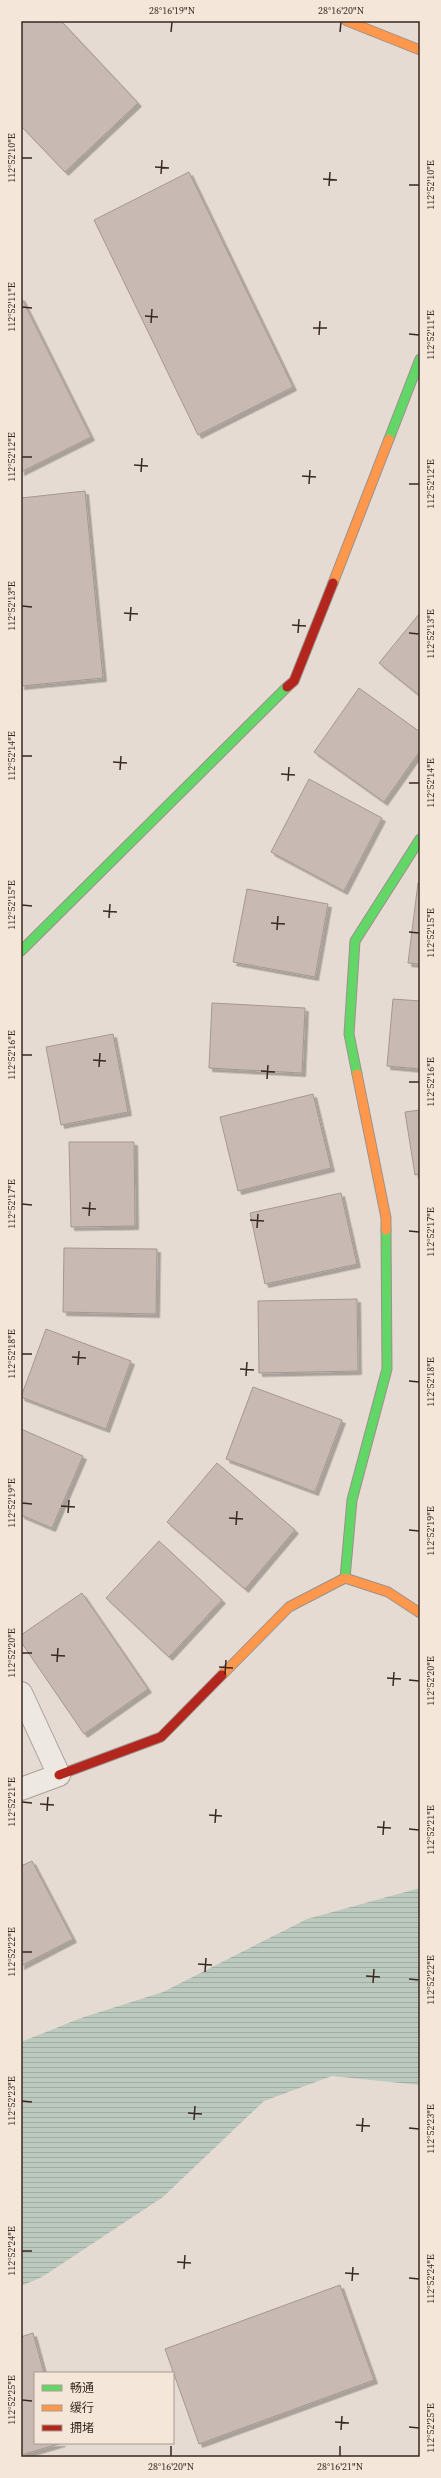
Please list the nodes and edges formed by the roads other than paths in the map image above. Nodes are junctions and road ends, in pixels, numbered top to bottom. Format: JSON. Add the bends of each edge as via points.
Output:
{"nodes":[{"id":1,"x":347,"y":21,"type":"edge"},
{"id":2,"x":420,"y":50,"type":"edge"},
{"id":3,"x":420,"y":359,"type":"edge"},
{"id":4,"x":420,"y":839,"type":"edge"},
{"id":5,"x":21,"y":951,"type":"edge"},
{"id":6,"x":345,"y":1578,"type":"junction"},
{"id":7,"x":420,"y":1613,"type":"edge"},
{"id":8,"x":21,"y":1694,"type":"edge"},
{"id":9,"x":59,"y":1775,"type":"junction"},
{"id":10,"x":21,"y":1789,"type":"edge"}],
"edges":[{"from":1,"to":2,"type":"street"},
{"from":3,"to":5,"type":"street","via":[[294,681]]},
{"from":4,"to":6,"type":"street","via":[[355,941],[349,1034],[386,1218],[387,1369],[352,1500]]},
{"from":6,"to":7,"type":"street","via":[[388,1592]]},
{"from":6,"to":9,"type":"street","via":[[289,1607],[161,1737]]},
{"from":8,"to":9,"type":"street"},
{"from":9,"to":10,"type":"street"}]}
